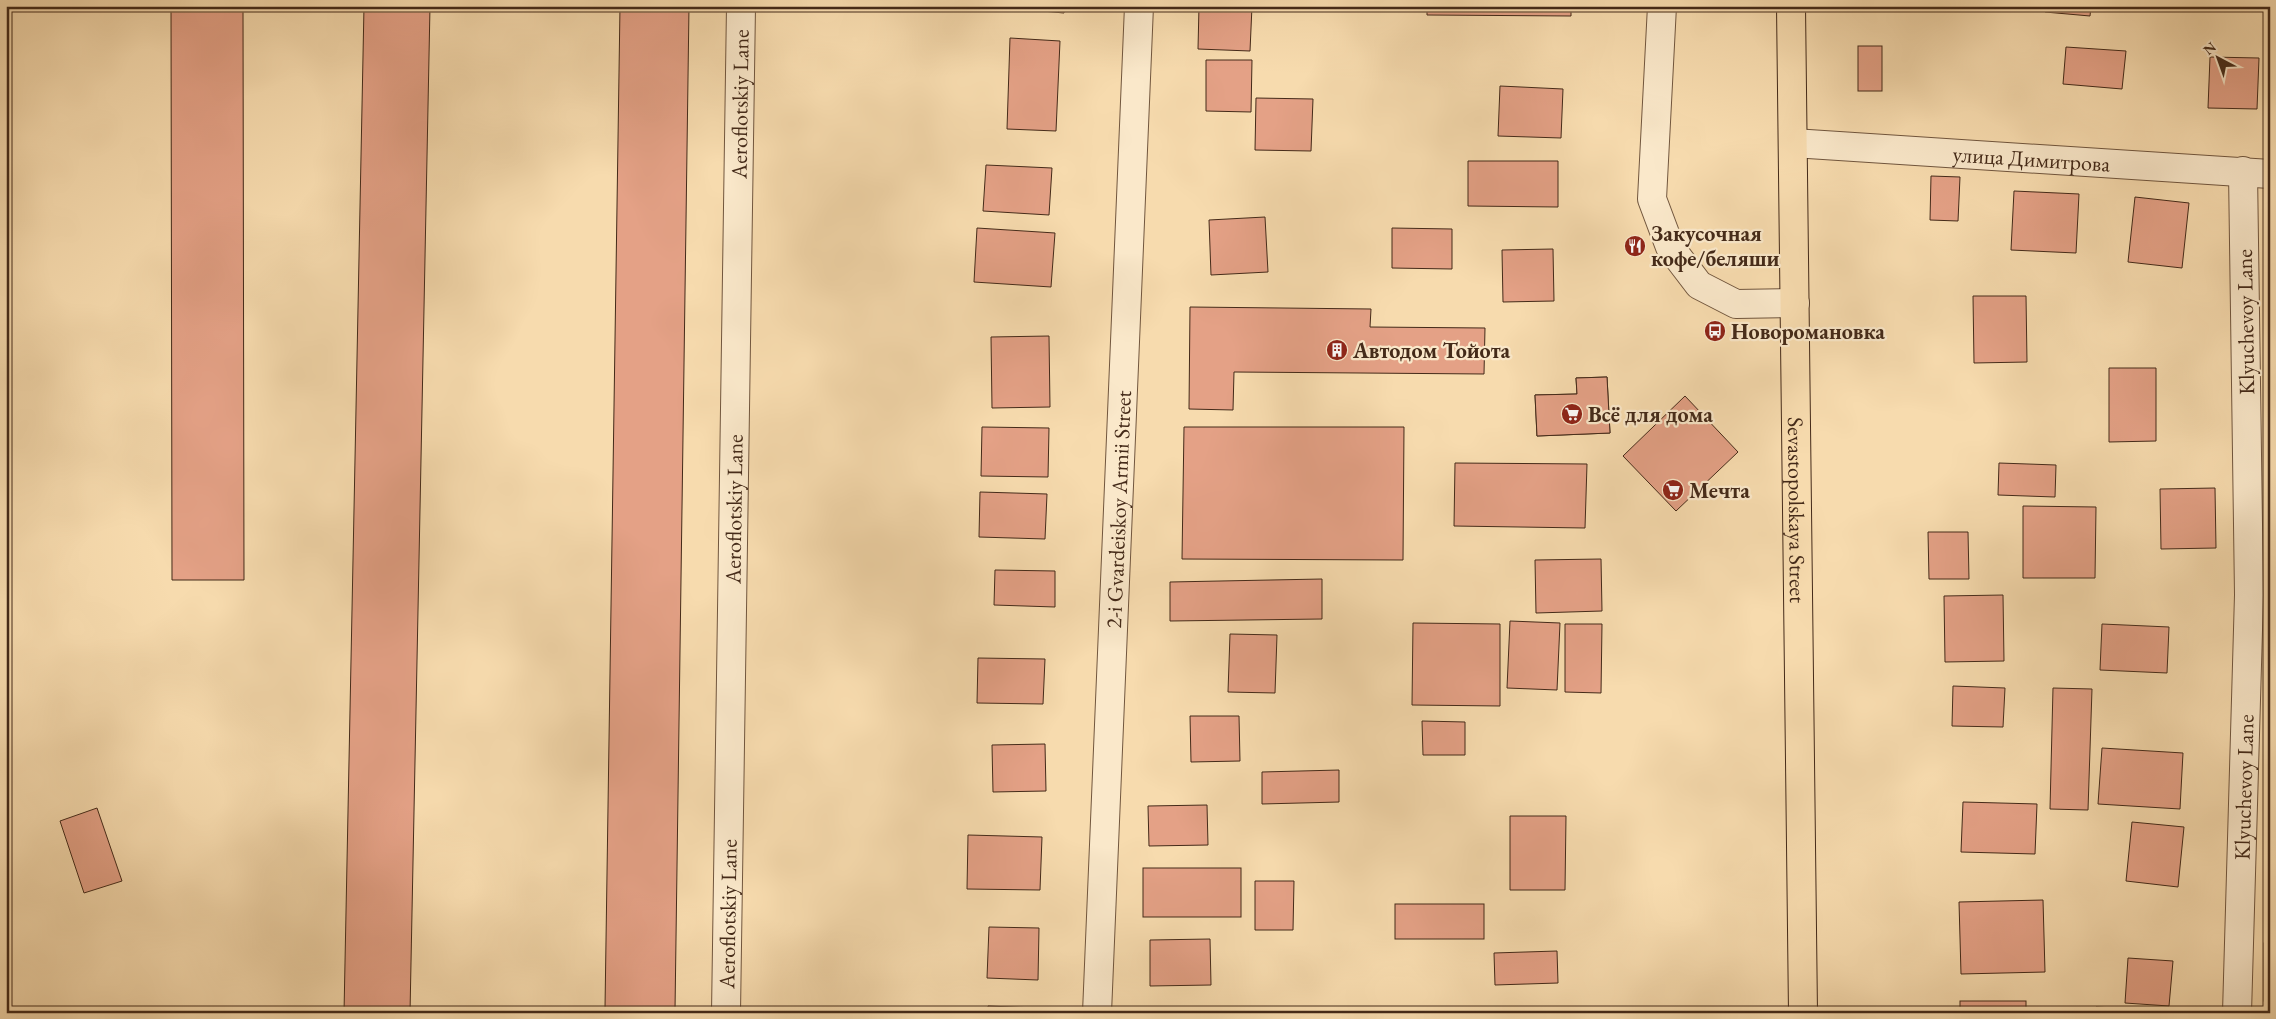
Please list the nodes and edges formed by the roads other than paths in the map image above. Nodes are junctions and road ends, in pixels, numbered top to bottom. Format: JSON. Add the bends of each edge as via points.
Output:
{"nodes":[{"id":1,"x":741,"y":6,"type":"edge"},
{"id":2,"x":1139,"y":6,"type":"edge"},
{"id":3,"x":1662,"y":6,"type":"edge"},
{"id":4,"x":1792,"y":6,"type":"edge"},
{"id":5,"x":1793,"y":143,"type":"junction"},
{"id":6,"x":2256,"y":172,"type":"edge"},
{"id":7,"x":1795,"y":303,"type":"junction"},
{"id":8,"x":726,"y":1013,"type":"edge"},
{"id":9,"x":1097,"y":1013,"type":"edge"},
{"id":10,"x":1803,"y":1013,"type":"edge"},
{"id":11,"x":2237,"y":1013,"type":"edge"}],
"edges":[{"from":1,"to":8,"type":"street","name":"Aeroflotskiy Lane"},
{"from":2,"to":9,"type":"street","name":"2-i Gvardeiskoy Armii Street"},
{"from":3,"to":7,"type":"street","via":[[1652,199],[1670,247],[1700,285],[1736,304]]},
{"from":4,"to":5,"type":"main road","name":"Sevastopolskaya Street"},
{"from":5,"to":6,"type":"street","name":"улица Димитрова"},
{"from":5,"to":7,"type":"main road","name":"Sevastopolskaya Street"},
{"from":6,"to":11,"type":"street","name":"Klyuchevoy Lane","via":[[2249,595]]},
{"from":7,"to":10,"type":"main road","name":"Sevastopolskaya Street"}]}
